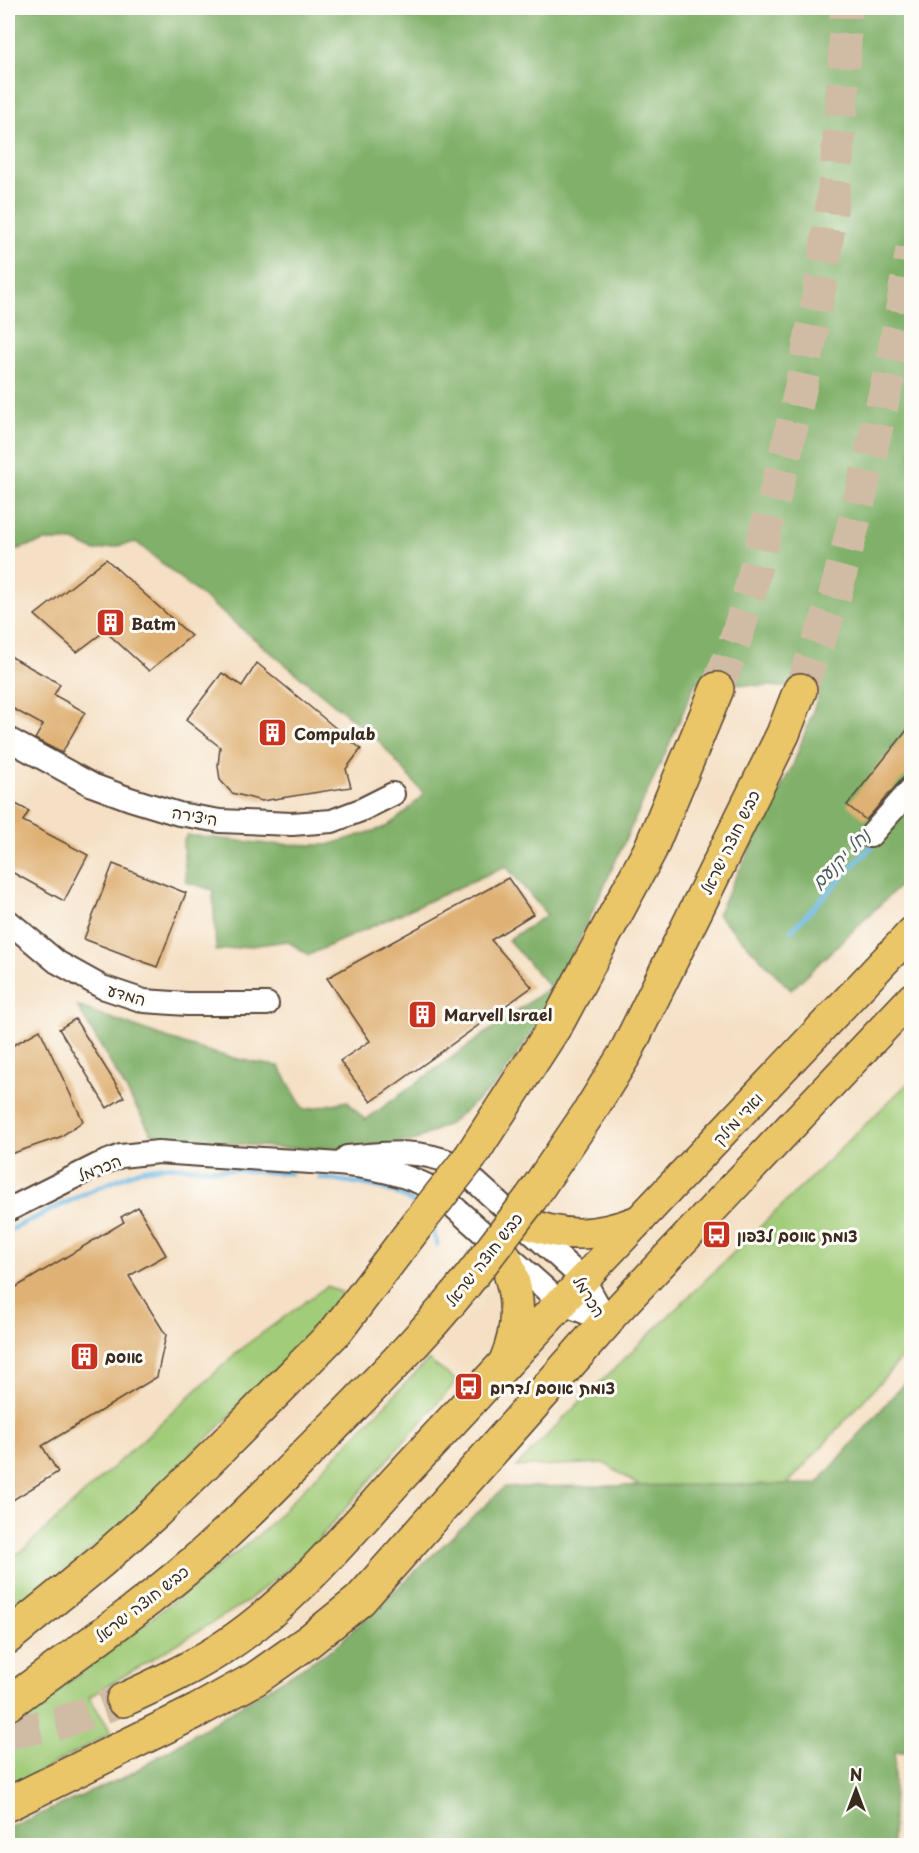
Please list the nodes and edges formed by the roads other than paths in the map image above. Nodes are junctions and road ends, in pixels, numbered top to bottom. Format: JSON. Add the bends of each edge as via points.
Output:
{"nodes":[{"id":1,"x":717,"y":688,"type":"tunnel mouth"},
{"id":2,"x":800,"y":690,"type":"tunnel mouth"},
{"id":3,"x":8,"y":740,"type":"edge"},
{"id":4,"x":912,"y":788,"type":"edge"},
{"id":5,"x":393,"y":794,"type":"dead end"},
{"id":6,"x":870,"y":836,"type":"dead end"},
{"id":7,"x":8,"y":921,"type":"edge"},
{"id":8,"x":912,"y":932,"type":"edge"},
{"id":9,"x":912,"y":998,"type":"edge"},
{"id":10,"x":267,"y":1004,"type":"dead end"},
{"id":11,"x":304,"y":1162,"type":"junction"},
{"id":12,"x":525,"y":1209,"type":"junction"},
{"id":13,"x":8,"y":1210,"type":"edge"},
{"id":14,"x":642,"y":1219,"type":"junction"},
{"id":15,"x":490,"y":1256,"type":"junction"},
{"id":16,"x":584,"y":1280,"type":"junction"},
{"id":17,"x":561,"y":1304,"type":"junction"},
{"id":18,"x":607,"y":1321,"type":"junction"},
{"id":19,"x":505,"y":1362,"type":"junction"},
{"id":20,"x":8,"y":1637,"type":"edge"},
{"id":21,"x":123,"y":1701,"type":"tunnel mouth"},
{"id":22,"x":8,"y":1704,"type":"edge"},
{"id":23,"x":8,"y":1804,"type":"edge"}],
"edges":[{"from":1,"to":20,"type":"highway","bridge":true,"via":[[650,850],[560,1020],[471,1156],[337,1330],[157,1511]]},
{"from":2,"to":12,"type":"highway","name":"כביש חוצה ישראל","via":[[777,745],[625,1054]]},
{"from":3,"to":5,"type":"street","name":"היצירה","via":[[92,785],[179,814],[220,821],[332,821]]},
{"from":4,"to":6,"type":"street"},
{"from":7,"to":10,"type":"street","name":"המדע","via":[[57,962],[102,987],[144,1001]]},
{"from":8,"to":14,"type":"main road","name":"ואדי מילק"},
{"from":9,"to":18,"type":"main road"},
{"from":11,"to":12,"type":"street","name":"הכרמל","via":[[422,1153],[457,1165]]},
{"from":11,"to":13,"type":"street","name":"הכרמל","via":[[158,1152],[121,1156]]},
{"from":11,"to":15,"type":"street","name":"הכרמל","via":[[381,1170],[424,1183],[435,1190]]},
{"from":12,"to":14,"type":"main road","via":[[535,1227],[557,1233],[579,1234]]},
{"from":12,"to":15,"type":"highway","name":"כביש חוצה ישראל","bridge":true},
{"from":12,"to":16,"type":"street","name":"הכרמל"},
{"from":14,"to":16,"type":"main road","name":"ואדי מילק"},
{"from":15,"to":17,"type":"street","name":"הכרמל"},
{"from":15,"to":19,"type":"highway","via":[[512,1275],[517,1319]]},
{"from":15,"to":22,"type":"highway","name":"כביש חוצה ישראל","via":[[404,1354],[248,1512],[192,1564]]},
{"from":16,"to":17,"type":"main road","name":"ואדי מילק"},
{"from":16,"to":18,"type":"street","name":"הכרמל"},
{"from":17,"to":18,"type":"street","name":"הכרמל"},
{"from":17,"to":19,"type":"highway"},
{"from":18,"to":23,"type":"highway","via":[[360,1600],[255,1678],[198,1711]]},
{"from":19,"to":21,"type":"highway","via":[[344,1540],[268,1614],[225,1647],[175,1677]]}]}
